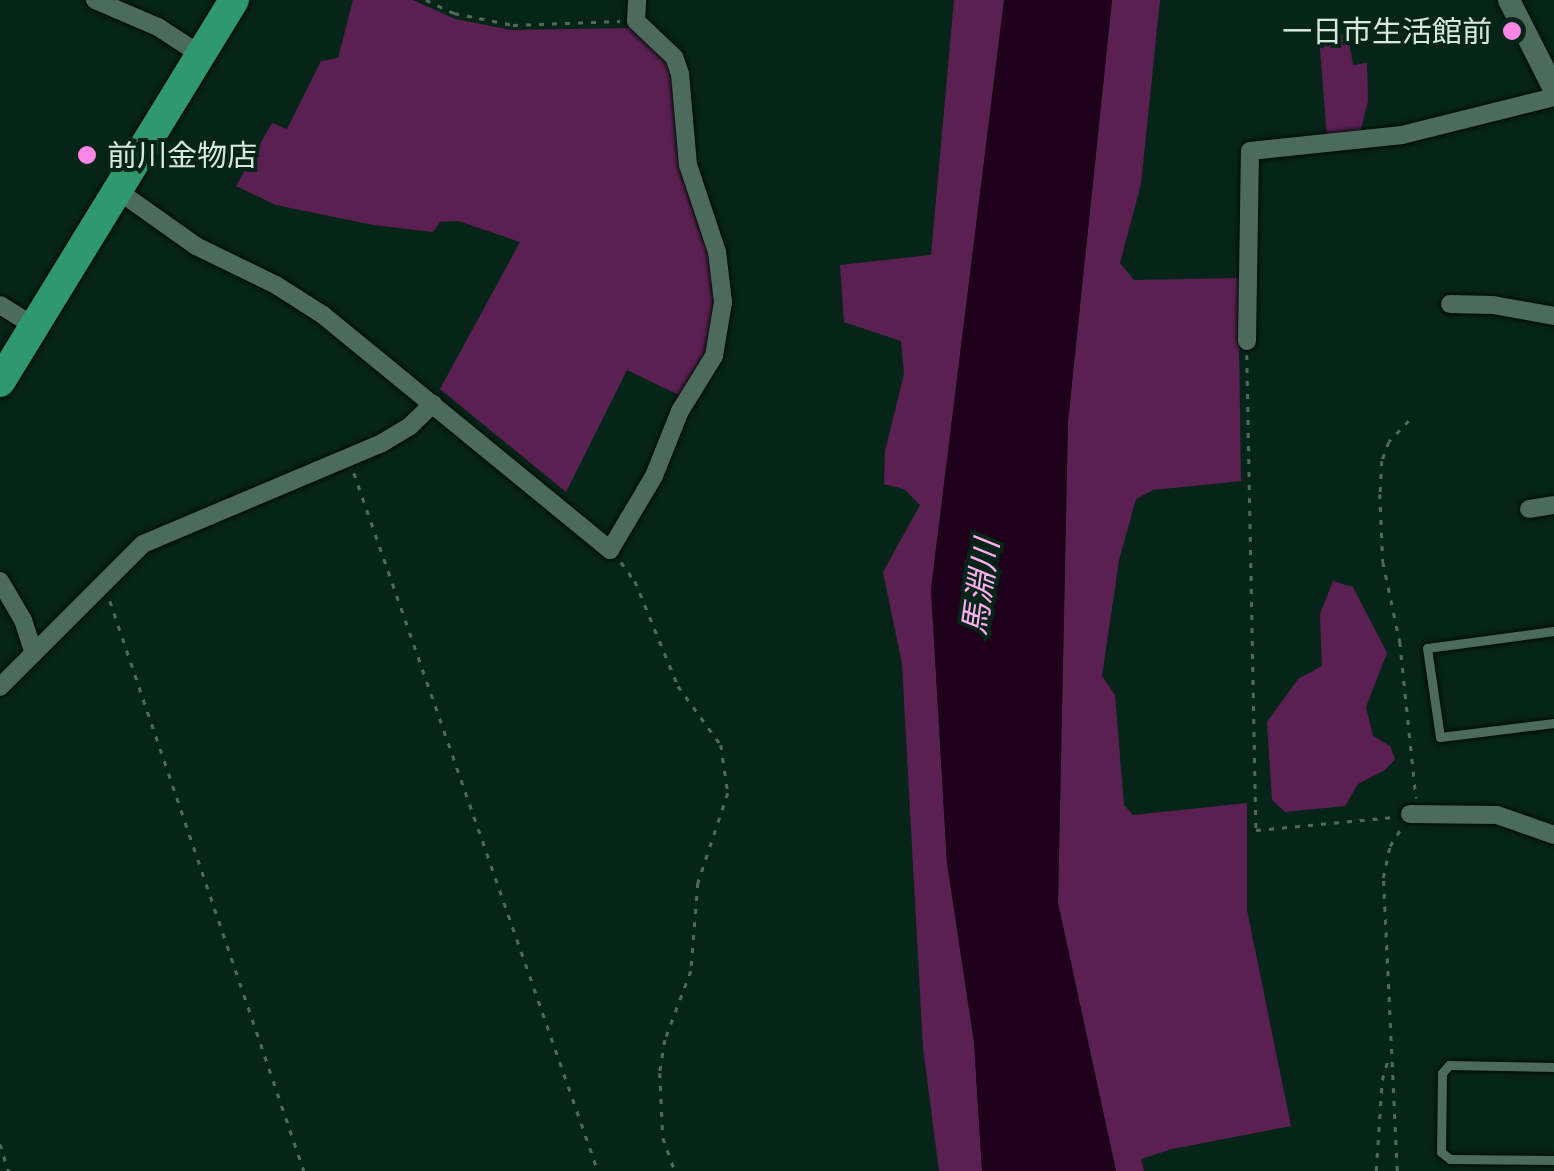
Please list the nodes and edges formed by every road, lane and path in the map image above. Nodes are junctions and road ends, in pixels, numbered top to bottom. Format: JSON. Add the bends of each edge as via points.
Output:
{"nodes":[{"id":1,"x":95,"y":0,"type":"edge"},
{"id":2,"x":234,"y":0,"type":"edge"},
{"id":3,"x":426,"y":0,"type":"edge"},
{"id":4,"x":637,"y":0,"type":"edge"},
{"id":5,"x":1509,"y":0,"type":"edge"},
{"id":6,"x":636,"y":21,"type":"junction"},
{"id":7,"x":202,"y":55,"type":"junction"},
{"id":8,"x":1554,"y":89,"type":"edge"},
{"id":9,"x":1554,"y":97,"type":"edge"},
{"id":10,"x":118,"y":190,"type":"junction"},
{"id":11,"x":1450,"y":304,"type":"dead end"},
{"id":12,"x":0,"y":305,"type":"edge"},
{"id":13,"x":1554,"y":316,"type":"edge"},
{"id":14,"x":34,"y":326,"type":"junction"},
{"id":15,"x":1247,"y":342,"type":"joint"},
{"id":16,"x":0,"y":382,"type":"edge"},
{"id":17,"x":432,"y":404,"type":"junction"},
{"id":18,"x":1410,"y":421,"type":"dead end"},
{"id":19,"x":348,"y":458,"type":"junction"},
{"id":20,"x":1554,"y":506,"type":"edge"},
{"id":21,"x":1528,"y":509,"type":"dead end"},
{"id":22,"x":610,"y":550,"type":"junction"},
{"id":23,"x":0,"y":581,"type":"edge"},
{"id":24,"x":105,"y":586,"type":"junction"},
{"id":25,"x":1554,"y":631,"type":"edge"},
{"id":26,"x":34,"y":652,"type":"junction"},
{"id":27,"x":0,"y":688,"type":"edge"},
{"id":28,"x":1554,"y":723,"type":"edge"},
{"id":29,"x":1410,"y":814,"type":"junction"},
{"id":30,"x":1554,"y":835,"type":"edge"},
{"id":31,"x":1391,"y":1049,"type":"junction"},
{"id":32,"x":1554,"y":1067,"type":"edge"},
{"id":33,"x":0,"y":1144,"type":"edge"},
{"id":34,"x":1554,"y":1160,"type":"edge"},
{"id":35,"x":9,"y":1171,"type":"edge"},
{"id":36,"x":304,"y":1171,"type":"edge"},
{"id":37,"x":598,"y":1171,"type":"edge"},
{"id":38,"x":675,"y":1171,"type":"edge"},
{"id":39,"x":1376,"y":1171,"type":"edge"},
{"id":40,"x":1397,"y":1171,"type":"edge"}],
"edges":[{"from":1,"to":7,"type":"street"},
{"from":2,"to":7,"type":"highway"},
{"from":3,"to":6,"type":"path","via":[[454,14],[513,25]]},
{"from":4,"to":6,"type":"street"},
{"from":5,"to":8,"type":"street"},
{"from":6,"to":22,"type":"street","via":[[674,57],[680,74],[688,165],[717,252],[723,302],[714,356]]},
{"from":7,"to":10,"type":"highway"},
{"from":9,"to":15,"type":"street","via":[[1402,136],[1250,152]]},
{"from":10,"to":14,"type":"highway"},
{"from":10,"to":17,"type":"street","via":[[196,246],[323,315]]},
{"from":11,"to":13,"type":"street"},
{"from":12,"to":14,"type":"street"},
{"from":14,"to":16,"type":"highway"},
{"from":15,"to":29,"type":"path","via":[[1256,830]]},
{"from":17,"to":19,"type":"street","via":[[410,426]]},
{"from":17,"to":22,"type":"street"},
{"from":18,"to":29,"type":"path","via":[[1389,442],[1380,494],[1383,562],[1400,642],[1417,790]]},
{"from":19,"to":24,"type":"street","via":[[160,534]]},
{"from":19,"to":37,"type":"path"},
{"from":20,"to":21,"type":"street"},
{"from":22,"to":38,"type":"path","via":[[635,581],[678,686],[721,746],[728,793],[698,883],[694,958],[660,1073],[663,1138]]},
{"from":23,"to":26,"type":"street"},
{"from":24,"to":26,"type":"street"},
{"from":24,"to":36,"type":"path"},
{"from":25,"to":28,"type":"lane","via":[[1428,648],[1440,738]]},
{"from":26,"to":27,"type":"street"},
{"from":29,"to":30,"type":"street","via":[[1497,815]]},
{"from":29,"to":31,"type":"path","via":[[1390,846],[1383,878]]},
{"from":31,"to":39,"type":"path","via":[[1382,1080]]},
{"from":31,"to":40,"type":"path"},
{"from":32,"to":34,"type":"lane","via":[[1450,1065],[1442,1073],[1441,1152],[1450,1159]]},
{"from":33,"to":35,"type":"path"}]}
